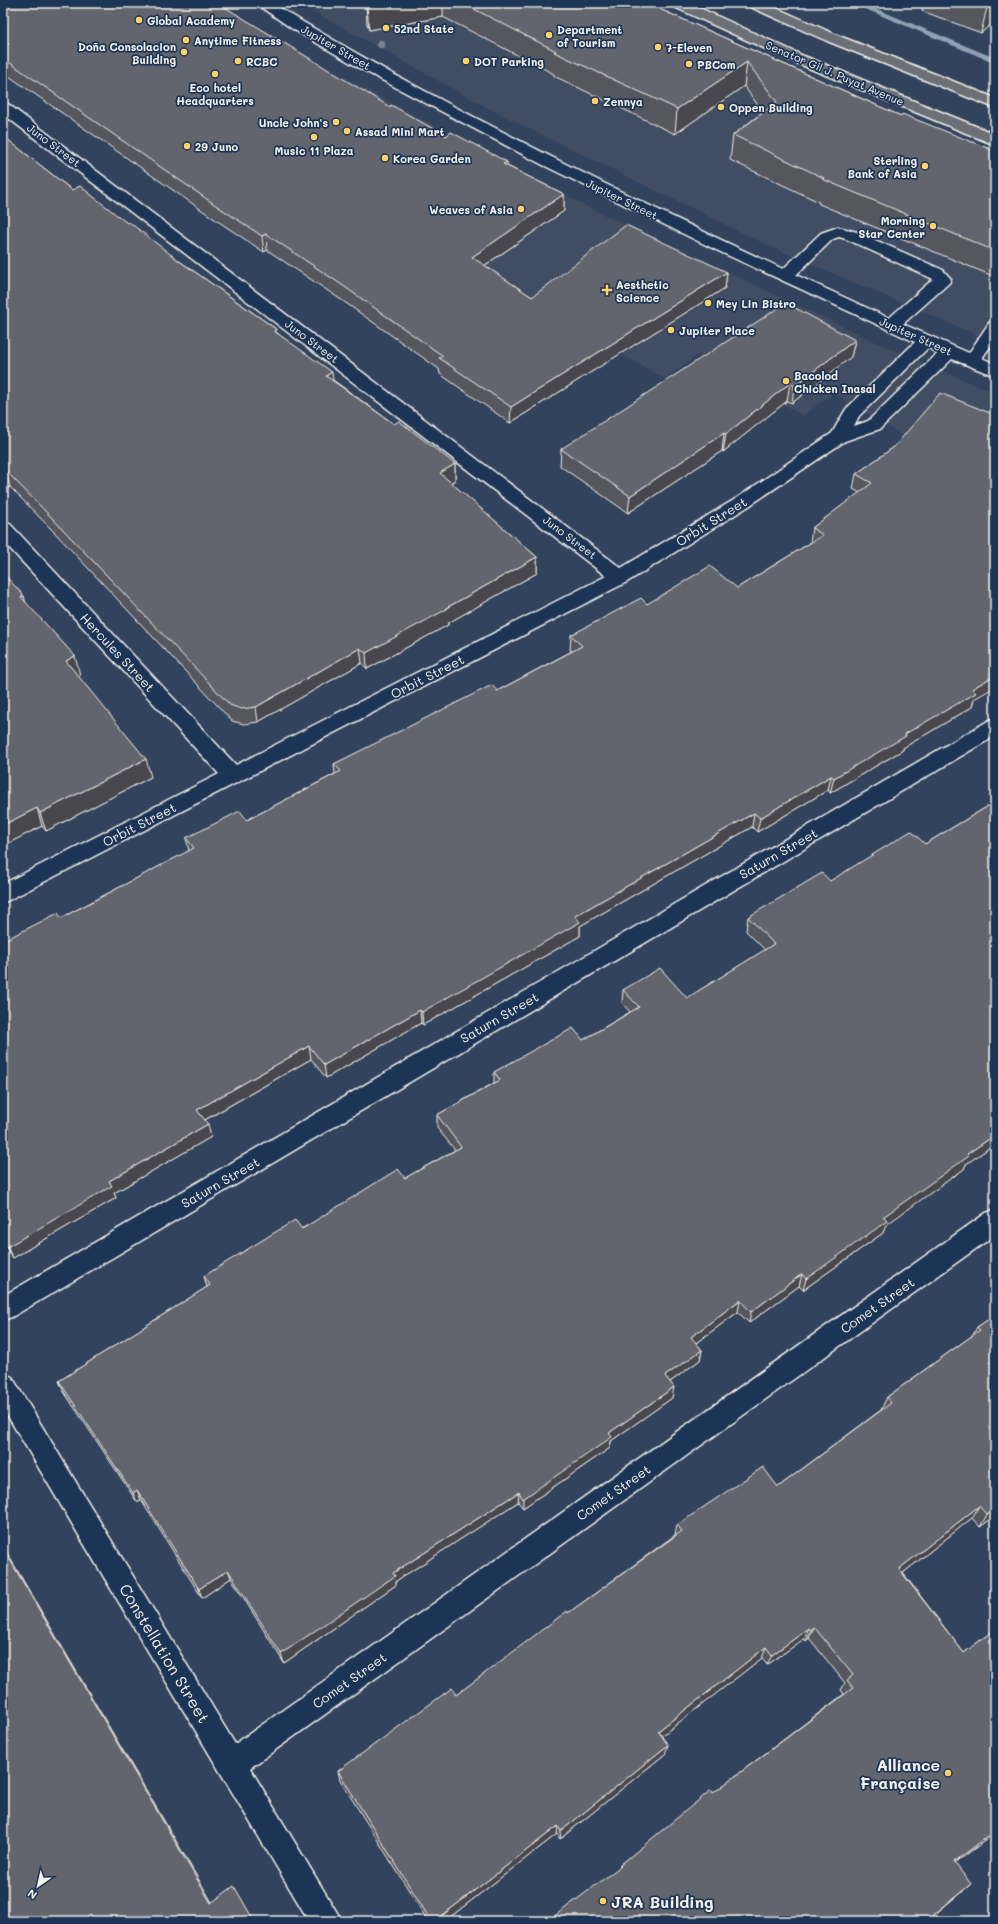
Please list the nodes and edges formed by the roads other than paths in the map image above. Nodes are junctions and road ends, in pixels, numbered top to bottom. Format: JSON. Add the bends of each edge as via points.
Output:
{"nodes":[{"id":1,"x":262,"y":3,"type":"edge"},
{"id":2,"x":677,"y":3,"type":"edge"},
{"id":3,"x":761,"y":5,"type":"edge"},
{"id":4,"x":995,"y":103,"type":"edge"},
{"id":5,"x":3,"y":107,"type":"edge"},
{"id":6,"x":995,"y":140,"type":"edge"},
{"id":7,"x":785,"y":276,"type":"junction"},
{"id":8,"x":891,"y":325,"type":"junction"},
{"id":9,"x":995,"y":328,"type":"edge"},
{"id":10,"x":926,"y":341,"type":"junction"},
{"id":11,"x":950,"y":351,"type":"junction"},
{"id":12,"x":972,"y":361,"type":"junction"},
{"id":13,"x":995,"y":370,"type":"edge"},
{"id":14,"x":839,"y":437,"type":"junction"},
{"id":15,"x":3,"y":529,"type":"edge"},
{"id":16,"x":620,"y":577,"type":"junction"},
{"id":17,"x":995,"y":726,"type":"edge"},
{"id":18,"x":233,"y":775,"type":"junction"},
{"id":19,"x":3,"y":894,"type":"edge"},
{"id":20,"x":995,"y":1221,"type":"edge"},
{"id":21,"x":3,"y":1309,"type":"edge"},
{"id":22,"x":3,"y":1385,"type":"edge"},
{"id":23,"x":231,"y":1764,"type":"junction"},
{"id":24,"x":326,"y":1921,"type":"edge"}],
"edges":[{"from":1,"to":7,"type":"street","name":"Jupiter Street","via":[[457,115],[594,185]]},
{"from":2,"to":6,"type":"main road","name":"Senator Gil J. Puyat Avenue","via":[[799,58]]},
{"from":3,"to":4,"type":"main road","via":[[832,38]]},
{"from":5,"to":16,"type":"street","name":"Juno Street","via":[[575,540]]},
{"from":7,"to":8,"type":"street","name":"Jupiter Street"},
{"from":7,"to":8,"type":"street","via":[[827,236],[838,232],[866,241],[943,279]]},
{"from":8,"to":10,"type":"street","name":"Jupiter Street"},
{"from":9,"to":12,"type":"street"},
{"from":10,"to":11,"type":"street","name":"Jupiter Street"},
{"from":10,"to":14,"type":"street","name":"Orbit Street","via":[[852,413]]},
{"from":11,"to":12,"type":"street","name":"Jupiter Street"},
{"from":11,"to":14,"type":"street","name":"Orbit Street","via":[[874,425]]},
{"from":12,"to":13,"type":"street","name":"Jupiter Street"},
{"from":14,"to":16,"type":"street","name":"Orbit Street","via":[[743,502]]},
{"from":15,"to":18,"type":"street","name":"Hercules Street"},
{"from":16,"to":18,"type":"street","name":"Orbit Street"},
{"from":17,"to":21,"type":"street","name":"Saturn Street"},
{"from":18,"to":19,"type":"street","name":"Orbit Street"},
{"from":20,"to":23,"type":"street","name":"Comet Street"},
{"from":22,"to":23,"type":"street","name":"Constellation Street"},
{"from":23,"to":24,"type":"street","name":"Constellation Street"}]}
